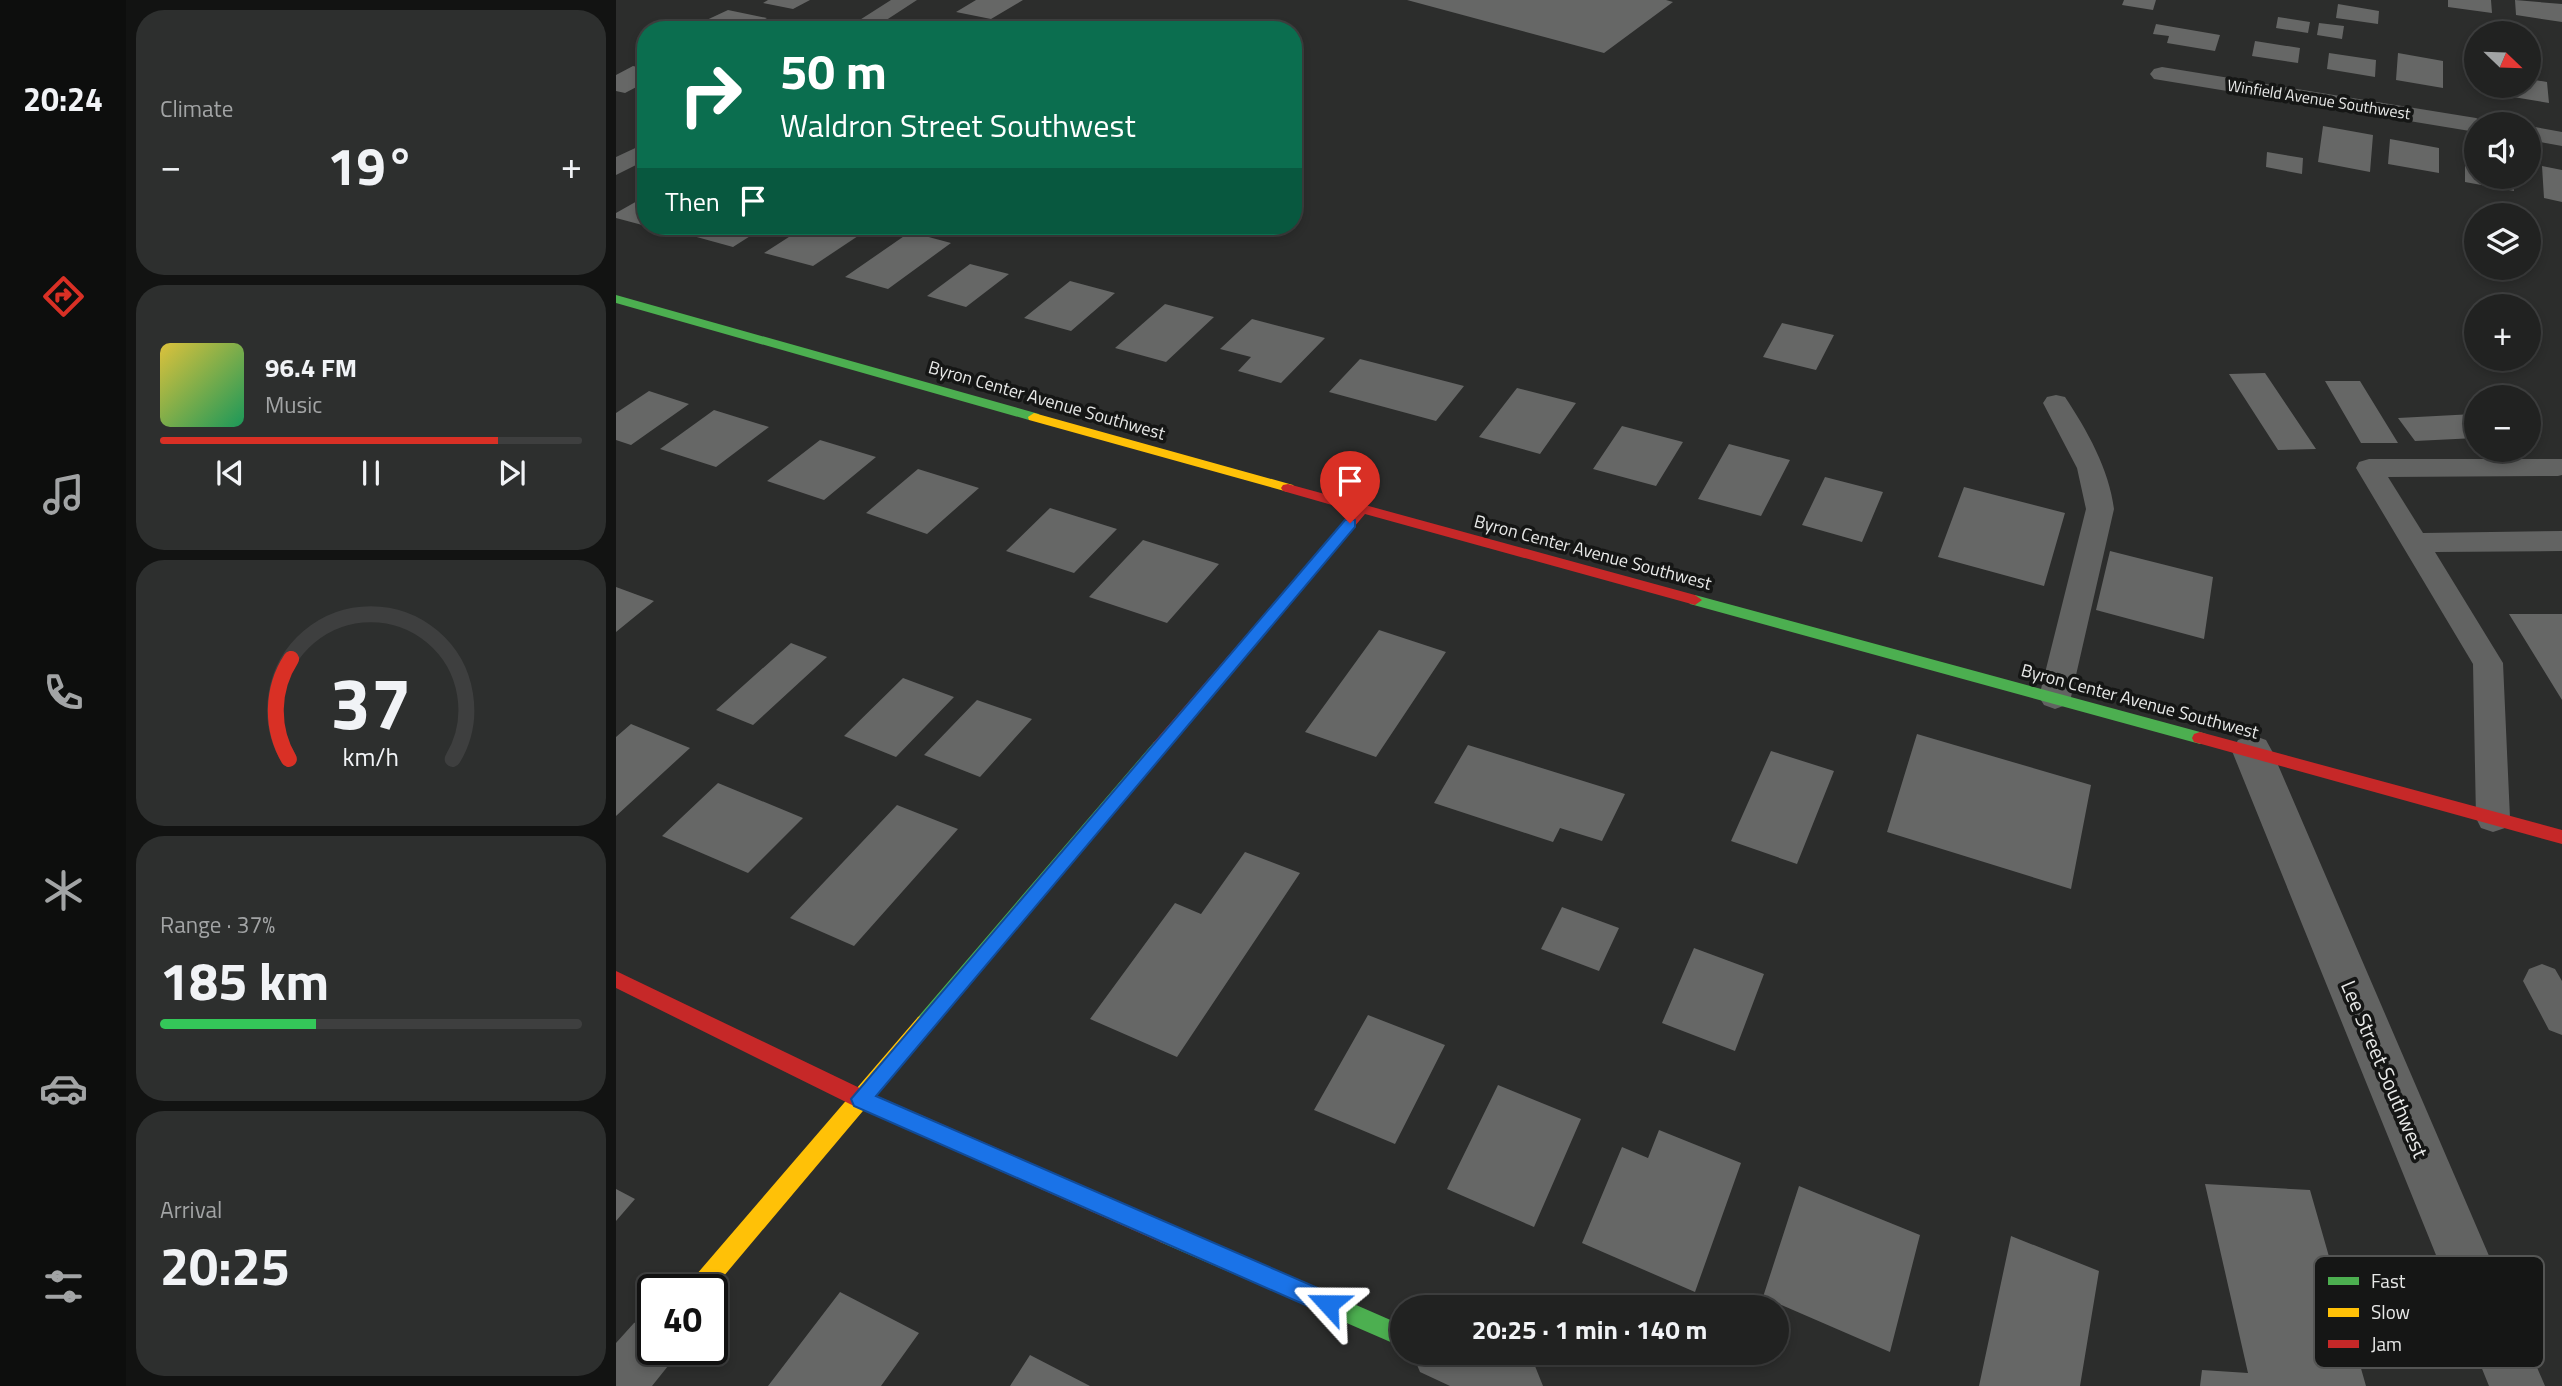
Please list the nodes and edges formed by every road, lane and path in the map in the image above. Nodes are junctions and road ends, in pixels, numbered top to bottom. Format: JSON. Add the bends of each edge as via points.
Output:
{"nodes":[{"id":1,"x":906,"y":0,"type":"edge"},
{"id":2,"x":870,"y":21,"type":"edge"},
{"id":3,"x":2162,"y":74,"type":"dead end"},
{"id":4,"x":2464,"y":123,"type":"edge"},
{"id":5,"x":2541,"y":135,"type":"edge"},
{"id":6,"x":2562,"y":139,"type":"edge"},
{"id":7,"x":637,"y":155,"type":"edge"},
{"id":8,"x":616,"y":167,"type":"edge"},
{"id":9,"x":616,"y":299,"type":"edge"},
{"id":10,"x":2056,"y":404,"type":"dead end"},
{"id":11,"x":2558,"y":467,"type":"dead end"},
{"id":12,"x":1362,"y":509,"type":"junction"},
{"id":13,"x":2562,"y":541,"type":"edge"},
{"id":14,"x":2414,"y":543,"type":"junction"},
{"id":15,"x":2055,"y":697,"type":"junction"},
{"id":16,"x":2252,"y":751,"type":"junction"},
{"id":17,"x":2493,"y":818,"type":"junction"},
{"id":18,"x":2562,"y":837,"type":"edge"},
{"id":19,"x":616,"y":979,"type":"edge"},
{"id":20,"x":2542,"y":981,"type":"dead end"},
{"id":21,"x":2562,"y":1018,"type":"edge"},
{"id":22,"x":861,"y":1099,"type":"junction"},
{"id":23,"x":2463,"y":1256,"type":"edge"},
{"id":24,"x":712,"y":1274,"type":"edge"},
{"id":25,"x":1390,"y":1331,"type":"edge"},
{"id":26,"x":637,"y":1361,"type":"edge"},
{"id":27,"x":1467,"y":1365,"type":"edge"},
{"id":28,"x":2509,"y":1368,"type":"edge"},
{"id":29,"x":616,"y":1385,"type":"edge"},
{"id":30,"x":1515,"y":1386,"type":"edge"},
{"id":31,"x":2517,"y":1386,"type":"edge"}],
"edges":[{"from":1,"to":2,"type":"street"},
{"from":3,"to":4,"type":"street","name":"Winfield Avenue Southwest"},
{"from":5,"to":6,"type":"street"},
{"from":7,"to":8,"type":"street"},
{"from":9,"to":12,"type":"main road","name":"Byron Center Avenue Southwest"},
{"from":10,"to":15,"type":"lane","via":[[2093,476],[2100,509]]},
{"from":11,"to":14,"type":"lane","via":[[2368,468]]},
{"from":12,"to":15,"type":"main road","name":"Byron Center Avenue Southwest"},
{"from":12,"to":22,"type":"main road"},
{"from":13,"to":14,"type":"lane"},
{"from":14,"to":17,"type":"lane","via":[[2488,663]]},
{"from":15,"to":16,"type":"main road","name":"Byron Center Avenue Southwest"},
{"from":16,"to":17,"type":"main road","name":"Byron Center Avenue Southwest"},
{"from":16,"to":23,"type":"street","name":"Lee Street Southwest"},
{"from":17,"to":18,"type":"main road","name":"Byron Center Avenue Southwest"},
{"from":19,"to":22,"type":"main road"},
{"from":20,"to":21,"type":"lane"},
{"from":22,"to":24,"type":"main road"},
{"from":22,"to":25,"type":"main road"},
{"from":26,"to":29,"type":"street"},
{"from":27,"to":30,"type":"street"},
{"from":28,"to":31,"type":"street","name":"Lee Street Southwest"}]}
